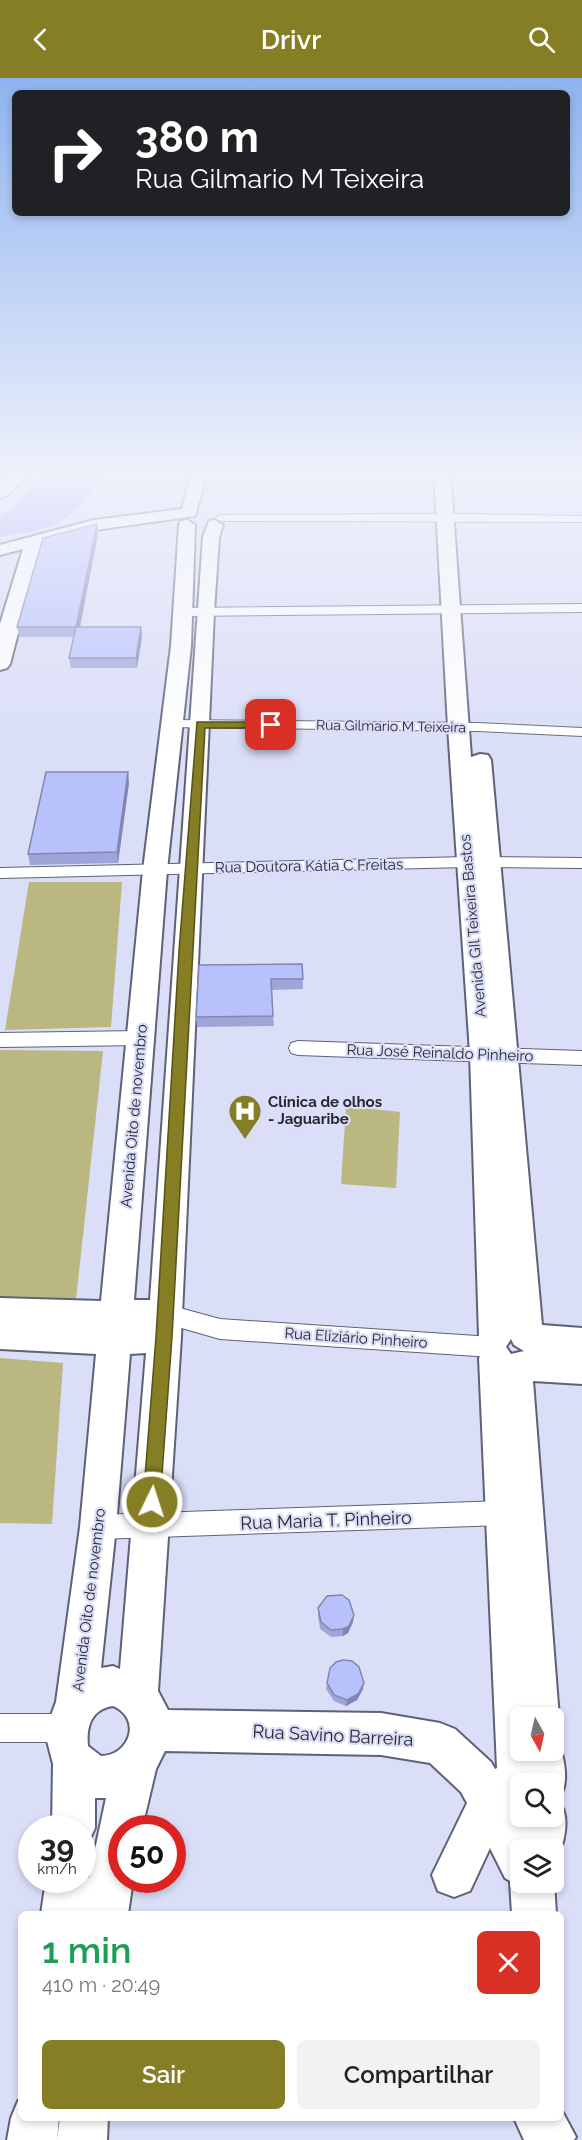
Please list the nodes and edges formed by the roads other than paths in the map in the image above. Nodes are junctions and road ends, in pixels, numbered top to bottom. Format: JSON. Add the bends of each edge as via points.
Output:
{"nodes":[{"id":1,"x":19,"y":566,"type":"edge"},
{"id":2,"x":22,"y":566,"type":"edge"},
{"id":3,"x":196,"y":566,"type":"edge"},
{"id":4,"x":458,"y":566,"type":"edge"},
{"id":5,"x":582,"y":608,"type":"edge"},
{"id":6,"x":460,"y":610,"type":"junction"},
{"id":7,"x":194,"y":612,"type":"junction"},
{"id":8,"x":0,"y":616,"type":"edge"},
{"id":9,"x":0,"y":664,"type":"edge"},
{"id":10,"x":187,"y":724,"type":"junction"},
{"id":11,"x":468,"y":727,"type":"junction"},
{"id":12,"x":582,"y":732,"type":"edge"},
{"id":13,"x":197,"y":775,"type":"junction"},
{"id":14,"x":166,"y":776,"type":"junction"},
{"id":15,"x":479,"y":863,"type":"junction"},
{"id":16,"x":582,"y":863,"type":"edge"},
{"id":17,"x":190,"y":868,"type":"junction"},
{"id":18,"x":155,"y":870,"type":"junction"},
{"id":19,"x":0,"y":873,"type":"edge"},
{"id":20,"x":182,"y":1013,"type":"junction"},
{"id":21,"x":142,"y":1026,"type":"junction"},
{"id":22,"x":0,"y":1040,"type":"edge"},
{"id":23,"x":298,"y":1048,"type":"dead end"},
{"id":24,"x":494,"y":1053,"type":"junction"},
{"id":25,"x":582,"y":1058,"type":"edge"},
{"id":26,"x":0,"y":1312,"type":"edge"},
{"id":27,"x":165,"y":1325,"type":"junction"},
{"id":28,"x":116,"y":1328,"type":"junction"},
{"id":29,"x":0,"y":1335,"type":"edge"},
{"id":30,"x":582,"y":1343,"type":"edge"},
{"id":31,"x":512,"y":1350,"type":"junction"},
{"id":32,"x":582,"y":1369,"type":"edge"},
{"id":33,"x":503,"y":1514,"type":"junction"},
{"id":34,"x":150,"y":1526,"type":"junction"},
{"id":35,"x":98,"y":1527,"type":"junction"},
{"id":36,"x":0,"y":1728,"type":"edge"},
{"id":37,"x":142,"y":1730,"type":"junction"},
{"id":38,"x":72,"y":1733,"type":"junction"},
{"id":39,"x":522,"y":1770,"type":"edge"},
{"id":40,"x":73,"y":1815,"type":"edge"},
{"id":41,"x":528,"y":1839,"type":"edge"},
{"id":42,"x":454,"y":1875,"type":"dead end"},
{"id":43,"x":66,"y":1893,"type":"edge"},
{"id":44,"x":63,"y":1911,"type":"edge"},
{"id":45,"x":106,"y":1911,"type":"edge"},
{"id":46,"x":35,"y":2121,"type":"edge"},
{"id":47,"x":84,"y":2121,"type":"edge"},
{"id":48,"x":32,"y":2140,"type":"edge"},
{"id":49,"x":82,"y":2140,"type":"edge"}],
"edges":[{"from":1,"to":8,"type":"street"},
{"from":2,"to":9,"type":"street"},
{"from":3,"to":7,"type":"street","name":"Avenida Oito de novembro"},
{"from":4,"to":6,"type":"street","name":"Avenida GIl Teixeira Bastos"},
{"from":5,"to":6,"type":"street"},
{"from":6,"to":7,"type":"street"},
{"from":6,"to":11,"type":"street","name":"Avenida GIl Teixeira Bastos"},
{"from":7,"to":10,"type":"street","name":"Avenida Oito de novembro"},
{"from":10,"to":11,"type":"street","name":"Rua Gilmario M Teixeira"},
{"from":10,"to":13,"type":"street","name":"Avenida Oito de novembro"},
{"from":10,"to":14,"type":"street","name":"Avenida Oito de novembro"},
{"from":11,"to":12,"type":"street","name":"Rua Gilmario M Teixeira"},
{"from":11,"to":15,"type":"street","name":"Avenida GIl Teixeira Bastos"},
{"from":13,"to":14,"type":"street"},
{"from":13,"to":17,"type":"street","name":"Avenida Oito de novembro"},
{"from":14,"to":18,"type":"street","name":"Avenida Oito de novembro"},
{"from":15,"to":16,"type":"street","name":"Rua Doutora Kátia C Freitas"},
{"from":15,"to":17,"type":"street","name":"Rua Doutora Kátia C Freitas"},
{"from":15,"to":24,"type":"street","name":"Avenida GIl Teixeira Bastos"},
{"from":17,"to":18,"type":"street","name":"Rua Doutora Kátia C Freitas"},
{"from":17,"to":20,"type":"street","name":"Avenida Oito de novembro"},
{"from":18,"to":19,"type":"street","name":"Rua Doutora Kátia C Freitas"},
{"from":18,"to":21,"type":"street","name":"Avenida Oito de novembro"},
{"from":20,"to":21,"type":"street"},
{"from":20,"to":27,"type":"street","name":"Avenida Oito de novembro"},
{"from":21,"to":22,"type":"street"},
{"from":21,"to":28,"type":"street","name":"Avenida Oito de novembro"},
{"from":23,"to":24,"type":"street","name":"Rua José Reinaldo Pinheiro"},
{"from":24,"to":25,"type":"street","name":"Rua José Reinaldo Pinheiro"},
{"from":24,"to":31,"type":"street","name":"Avenida GIl Teixeira Bastos"},
{"from":26,"to":28,"type":"street","name":"Rua Eliziário Pinheiro"},
{"from":27,"to":28,"type":"street","name":"Rua Eliziário Pinheiro"},
{"from":27,"to":31,"type":"street","name":"Rua Eliziário Pinheiro"},
{"from":27,"to":34,"type":"street","name":"Avenida Oito de novembro"},
{"from":28,"to":29,"type":"street","name":"Rua Eliziário Pinheiro"},
{"from":28,"to":35,"type":"street","name":"Avenida Oito de novembro"},
{"from":30,"to":31,"type":"street","name":"Rua Eliziário Pinheiro"},
{"from":31,"to":32,"type":"street","name":"Rua Eliziário Pinheiro"},
{"from":31,"to":33,"type":"street","name":"Rua Savino Barreira"},
{"from":31,"to":39,"type":"street","name":"Rua Savino Barreira"},
{"from":33,"to":34,"type":"street","name":"Rua Maria T. Pinheiro"},
{"from":33,"to":39,"type":"street","name":"Rua Savino Barreira"},
{"from":34,"to":35,"type":"street","name":"Rua Maria T. Pinheiro"},
{"from":34,"to":37,"type":"street","name":"Avenida Oito de novembro"},
{"from":35,"to":38,"type":"street","name":"Avenida Oito de novembro"},
{"from":36,"to":38,"type":"street"},
{"from":37,"to":38,"type":"street","via":[[127,1688],[113,1686],[86,1695]]},
{"from":37,"to":38,"type":"street","via":[[126,1772],[112,1777],[85,1772]]},
{"from":37,"to":39,"type":"street","name":"Rua Savino Barreira","via":[[381,1734],[441,1744],[476,1777]]},
{"from":37,"to":45,"type":"street","name":"Avenida Oito de novembro"},
{"from":38,"to":40,"type":"street","name":"Avenida Oito de novembro"},
{"from":39,"to":41,"type":"street","name":"Rua Savino Barreira"},
{"from":39,"to":42,"type":"street"},
{"from":43,"to":44,"type":"street"},
{"from":46,"to":48,"type":"street"},
{"from":47,"to":49,"type":"street"}]}
